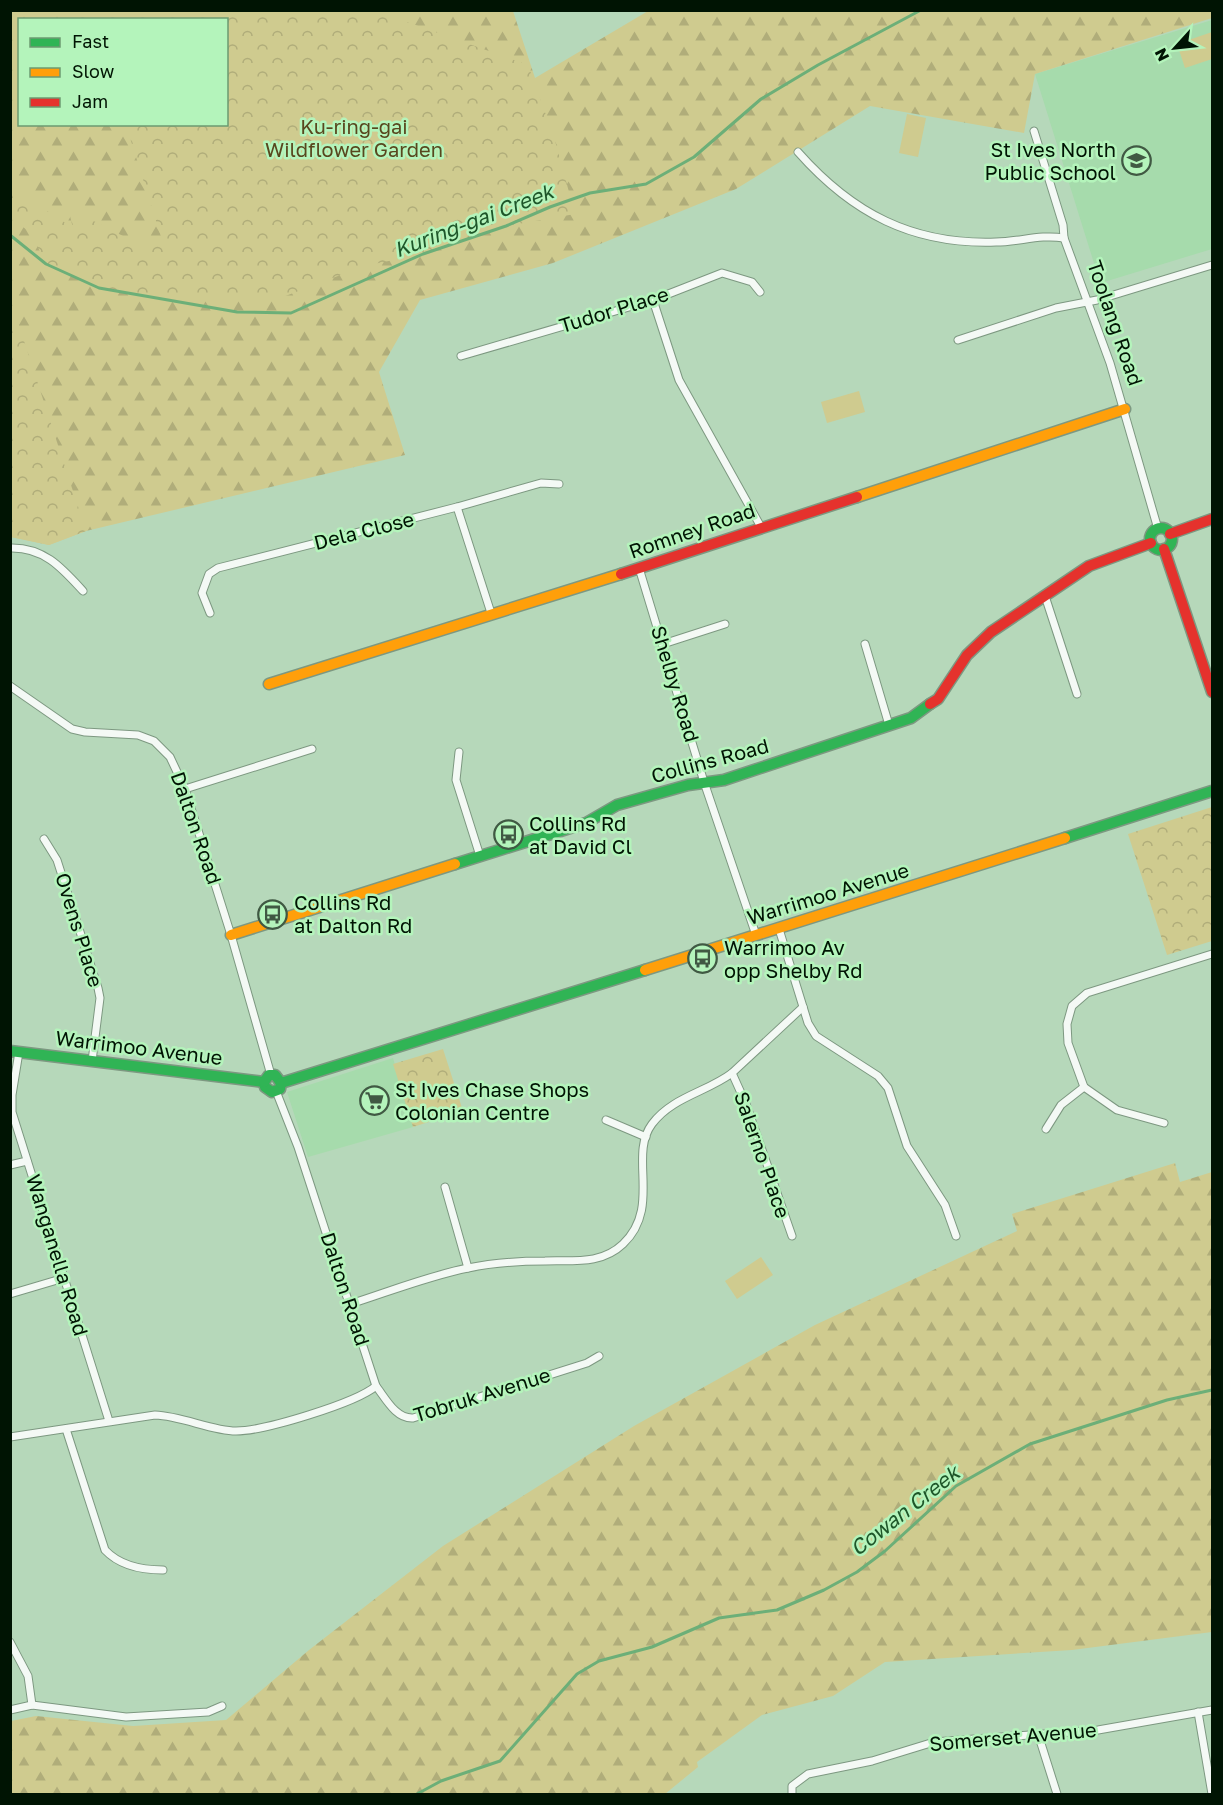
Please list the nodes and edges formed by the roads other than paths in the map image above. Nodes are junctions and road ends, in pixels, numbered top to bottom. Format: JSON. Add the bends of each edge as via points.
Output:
{"nodes":[{"id":1,"x":1034,"y":131,"type":"dead end"},
{"id":2,"x":798,"y":152,"type":"dead end"},
{"id":3,"x":1064,"y":238,"type":"junction"},
{"id":4,"x":1212,"y":265,"type":"edge"},
{"id":5,"x":760,"y":292,"type":"dead end"},
{"id":6,"x":653,"y":300,"type":"junction"},
{"id":7,"x":1088,"y":300,"type":"junction"},
{"id":8,"x":958,"y":340,"type":"dead end"},
{"id":9,"x":461,"y":356,"type":"dead end"},
{"id":10,"x":1125,"y":409,"type":"junction"},
{"id":11,"x":559,"y":484,"type":"dead end"},
{"id":12,"x":457,"y":507,"type":"junction"},
{"id":13,"x":1212,"y":519,"type":"edge"},
{"id":14,"x":761,"y":527,"type":"junction"},
{"id":15,"x":1158,"y":529,"type":"junction"},
{"id":16,"x":1170,"y":534,"type":"junction"},
{"id":17,"x":1151,"y":543,"type":"junction"},
{"id":18,"x":10,"y":548,"type":"edge"},
{"id":19,"x":1164,"y":549,"type":"junction"},
{"id":20,"x":639,"y":568,"type":"junction"},
{"id":21,"x":83,"y":591,"type":"dead end"},
{"id":22,"x":1045,"y":597,"type":"junction"},
{"id":23,"x":210,"y":613,"type":"dead end"},
{"id":24,"x":491,"y":613,"type":"junction"},
{"id":25,"x":724,"y":624,"type":"dead end"},
{"id":26,"x":663,"y":644,"type":"junction"},
{"id":27,"x":865,"y":644,"type":"dead end"},
{"id":28,"x":269,"y":684,"type":"dead end"},
{"id":29,"x":10,"y":686,"type":"edge"},
{"id":30,"x":1212,"y":692,"type":"edge"},
{"id":31,"x":1077,"y":694,"type":"dead end"},
{"id":32,"x":889,"y":725,"type":"junction"},
{"id":33,"x":312,"y":749,"type":"dead end"},
{"id":34,"x":459,"y":752,"type":"dead end"},
{"id":35,"x":704,"y":782,"type":"junction"},
{"id":36,"x":185,"y":789,"type":"junction"},
{"id":37,"x":1212,"y":791,"type":"edge"},
{"id":38,"x":44,"y":838,"type":"dead end"},
{"id":39,"x":480,"y":856,"type":"junction"},
{"id":40,"x":779,"y":929,"type":"junction"},
{"id":41,"x":231,"y":935,"type":"junction"},
{"id":42,"x":756,"y":936,"type":"junction"},
{"id":43,"x":1212,"y":954,"type":"edge"},
{"id":44,"x":803,"y":1008,"type":"junction"},
{"id":45,"x":15,"y":1052,"type":"edge"},
{"id":46,"x":92,"y":1061,"type":"junction"},
{"id":47,"x":732,"y":1073,"type":"junction"},
{"id":48,"x":267,"y":1078,"type":"junction"},
{"id":49,"x":279,"y":1087,"type":"junction"},
{"id":50,"x":1084,"y":1087,"type":"junction"},
{"id":51,"x":606,"y":1120,"type":"dead end"},
{"id":52,"x":1164,"y":1123,"type":"dead end"},
{"id":53,"x":1046,"y":1129,"type":"dead end"},
{"id":54,"x":646,"y":1137,"type":"junction"},
{"id":55,"x":27,"y":1161,"type":"junction"},
{"id":56,"x":10,"y":1165,"type":"edge"},
{"id":57,"x":445,"y":1187,"type":"dead end"},
{"id":58,"x":792,"y":1236,"type":"dead end"},
{"id":59,"x":956,"y":1236,"type":"dead end"},
{"id":60,"x":468,"y":1268,"type":"junction"},
{"id":61,"x":64,"y":1278,"type":"junction"},
{"id":62,"x":10,"y":1294,"type":"edge"},
{"id":63,"x":350,"y":1304,"type":"junction"},
{"id":64,"x":599,"y":1356,"type":"dead end"},
{"id":65,"x":376,"y":1386,"type":"junction"},
{"id":66,"x":109,"y":1421,"type":"junction"},
{"id":67,"x":66,"y":1429,"type":"junction"},
{"id":68,"x":10,"y":1437,"type":"edge"},
{"id":69,"x":163,"y":1569,"type":"dead end"},
{"id":70,"x":10,"y":1642,"type":"edge"},
{"id":71,"x":32,"y":1705,"type":"junction"},
{"id":72,"x":222,"y":1706,"type":"dead end"},
{"id":73,"x":10,"y":1710,"type":"edge"},
{"id":74,"x":1212,"y":1710,"type":"edge"},
{"id":75,"x":1198,"y":1712,"type":"junction"},
{"id":76,"x":1038,"y":1734,"type":"junction"},
{"id":77,"x":792,"y":1794,"type":"edge"},
{"id":78,"x":1057,"y":1794,"type":"edge"},
{"id":79,"x":1212,"y":1794,"type":"edge"}],
"edges":[{"from":1,"to":3,"type":"street","name":"Toolang Road"},
{"from":2,"to":3,"type":"street","via":[[837,192],[860,209],[912,231],[970,242],[1047,235]]},
{"from":3,"to":7,"type":"street","name":"Toolang Road"},
{"from":4,"to":7,"type":"street"},
{"from":5,"to":6,"type":"street","name":"Tudor Place","via":[[752,282],[722,273]]},
{"from":6,"to":9,"type":"street","name":"Tudor Place"},
{"from":6,"to":14,"type":"street","via":[[679,380]]},
{"from":7,"to":8,"type":"street"},
{"from":7,"to":10,"type":"street","name":"Toolang Road"},
{"from":10,"to":14,"type":"street","name":"Romney Road"},
{"from":10,"to":15,"type":"street","name":"Toolang Road"},
{"from":11,"to":12,"type":"street","name":"Dela Close","via":[[541,483]]},
{"from":12,"to":23,"type":"street","name":"Dela Close","via":[[218,568],[209,574],[202,593]]},
{"from":12,"to":24,"type":"street"},
{"from":13,"to":16,"type":"street"},
{"from":14,"to":20,"type":"street","name":"Romney Road"},
{"from":15,"to":16,"type":"street"},
{"from":15,"to":17,"type":"street","via":[[1151,535]]},
{"from":16,"to":19,"type":"street","via":[[1170,543]]},
{"from":17,"to":19,"type":"street","via":[[1156,549]]},
{"from":17,"to":22,"type":"street","name":"Collins Road","via":[[1089,566]]},
{"from":18,"to":21,"type":"street","via":[[31,549],[51,558]]},
{"from":19,"to":30,"type":"street"},
{"from":20,"to":24,"type":"street","name":"Romney Road"},
{"from":20,"to":26,"type":"street","name":"Shelby Road"},
{"from":22,"to":31,"type":"street"},
{"from":22,"to":32,"type":"street","name":"Collins Road","via":[[979,641],[938,699],[917,715]]},
{"from":24,"to":28,"type":"street","name":"Romney Road"},
{"from":25,"to":26,"type":"street"},
{"from":26,"to":35,"type":"street","name":"Shelby Road"},
{"from":27,"to":32,"type":"street"},
{"from":29,"to":36,"type":"street","name":"Dalton Road","via":[[72,729],[125,733],[154,741],[170,757]]},
{"from":32,"to":35,"type":"street","name":"Collins Road","via":[[724,780]]},
{"from":33,"to":36,"type":"street"},
{"from":34,"to":39,"type":"street","via":[[456,780]]},
{"from":35,"to":39,"type":"street","name":"Collins Road","via":[[617,805],[586,823]]},
{"from":35,"to":42,"type":"street","name":"Shelby Road"},
{"from":36,"to":41,"type":"street","name":"Dalton Road"},
{"from":37,"to":40,"type":"street","name":"Warrimoo Avenue"},
{"from":38,"to":46,"type":"street","name":"Ovens Place","via":[[57,860],[98,988]]},
{"from":39,"to":41,"type":"street","name":"Collins Road"},
{"from":40,"to":42,"type":"street","name":"Warrimoo Avenue"},
{"from":40,"to":44,"type":"street"},
{"from":41,"to":48,"type":"street","name":"Dalton Road"},
{"from":42,"to":49,"type":"street","name":"Warrimoo Avenue"},
{"from":43,"to":50,"type":"street","via":[[1087,993],[1072,1006],[1067,1024],[1068,1043]]},
{"from":44,"to":47,"type":"street"},
{"from":44,"to":59,"type":"street","via":[[816,1036],[878,1076],[888,1088],[907,1146],[945,1205]]},
{"from":45,"to":46,"type":"street","name":"Warrimoo Avenue"},
{"from":45,"to":55,"type":"street","name":"Wanganella Road","via":[[12,1112]]},
{"from":46,"to":48,"type":"street","name":"Warrimoo Avenue"},
{"from":47,"to":54,"type":"street","via":[[664,1111]]},
{"from":47,"to":58,"type":"street","name":"Salerno Place"},
{"from":48,"to":49,"type":"street","via":[[267,1090]]},
{"from":49,"to":63,"type":"street","name":"Dalton Road"},
{"from":50,"to":52,"type":"street","via":[[1117,1110]]},
{"from":50,"to":53,"type":"street","via":[[1061,1105]]},
{"from":51,"to":54,"type":"street"},
{"from":54,"to":60,"type":"street","via":[[641,1216],[623,1245],[593,1260]]},
{"from":55,"to":56,"type":"street"},
{"from":55,"to":61,"type":"street","name":"Wanganella Road"},
{"from":57,"to":60,"type":"street"},
{"from":60,"to":63,"type":"street"},
{"from":61,"to":62,"type":"street"},
{"from":61,"to":66,"type":"street","name":"Wanganella Road"},
{"from":63,"to":65,"type":"street","name":"Dalton Road"},
{"from":64,"to":65,"type":"street","name":"Tobruk Avenue","via":[[413,1418],[398,1414]]},
{"from":65,"to":66,"type":"street","via":[[354,1399],[236,1431],[171,1416]]},
{"from":66,"to":67,"type":"street"},
{"from":67,"to":68,"type":"street"},
{"from":67,"to":69,"type":"street","via":[[105,1550],[121,1563]]},
{"from":70,"to":71,"type":"street","via":[[28,1676]]},
{"from":71,"to":72,"type":"street","via":[[126,1717],[208,1712]]},
{"from":71,"to":73,"type":"street"},
{"from":74,"to":75,"type":"street","name":"Somerset Avenue"},
{"from":75,"to":76,"type":"street","name":"Somerset Avenue","via":[[1098,1730]]},
{"from":75,"to":79,"type":"street"},
{"from":76,"to":77,"type":"street","name":"Somerset Avenue","via":[[934,1742],[872,1761],[808,1774],[792,1786]]},
{"from":76,"to":78,"type":"street"}]}
